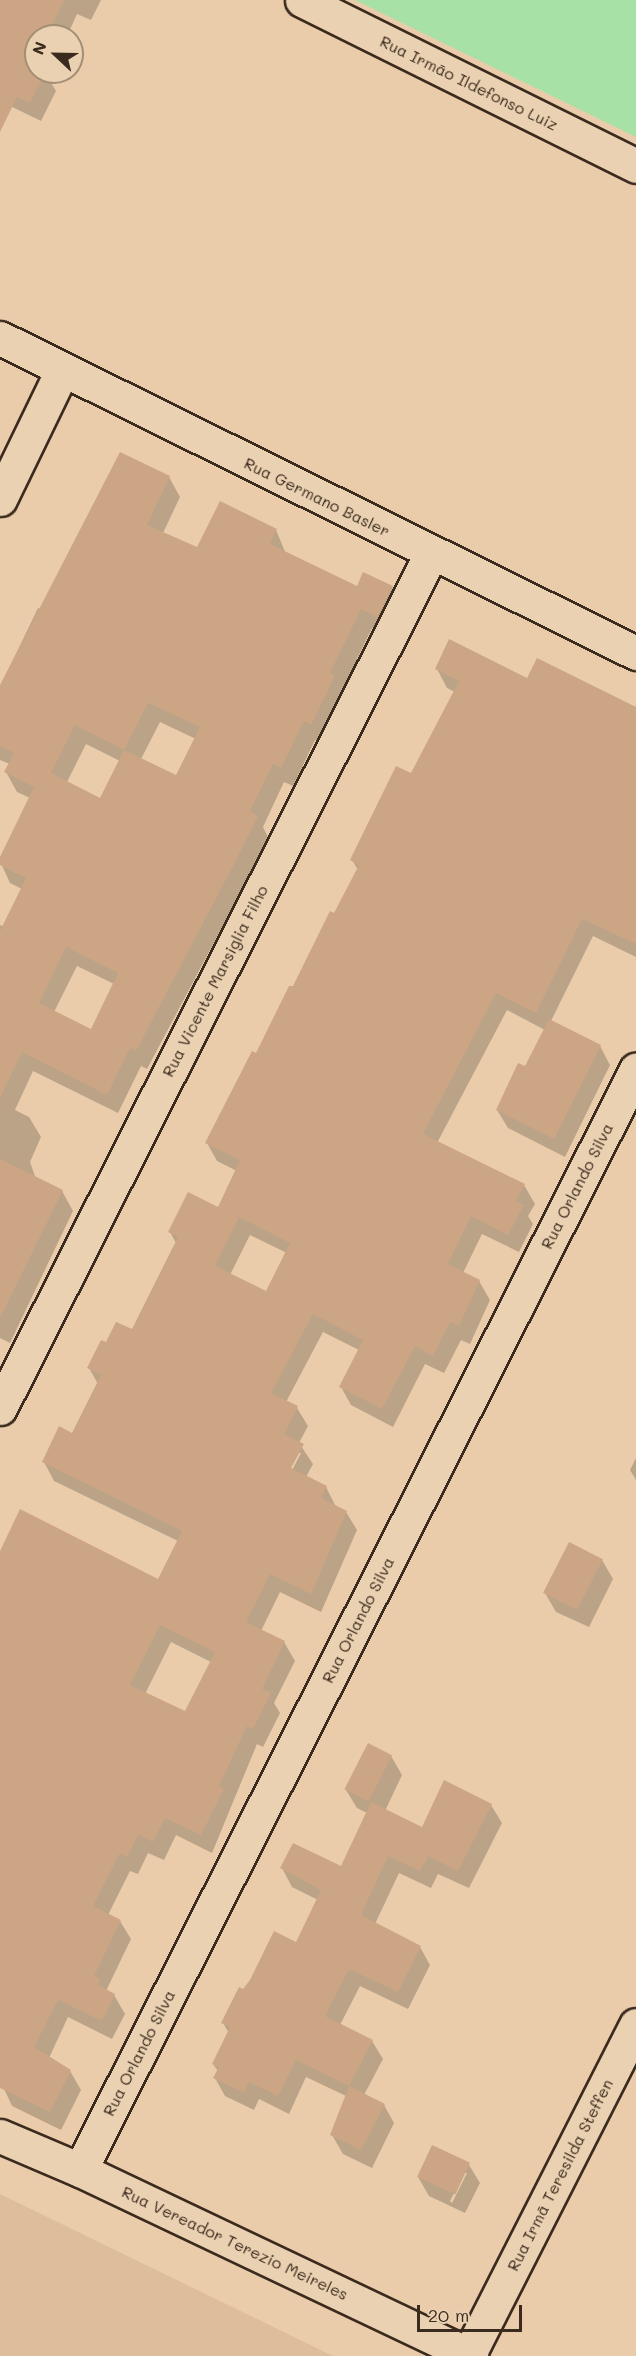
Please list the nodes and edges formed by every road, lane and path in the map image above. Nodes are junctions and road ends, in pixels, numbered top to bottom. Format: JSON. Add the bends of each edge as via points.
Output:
{"nodes":[{"id":1,"x":302,"y":0,"type":"edge"},
{"id":2,"x":636,"y":166,"type":"edge"},
{"id":3,"x":0,"y":338,"type":"edge"},
{"id":4,"x":62,"y":370,"type":"junction"},
{"id":5,"x":0,"y":499,"type":"edge"},
{"id":6,"x":431,"y":554,"type":"junction"},
{"id":7,"x":636,"y":653,"type":"edge"},
{"id":8,"x":636,"y":1070,"type":"edge"},
{"id":9,"x":0,"y":1407,"type":"edge"},
{"id":10,"x":636,"y":2026,"type":"edge"},
{"id":11,"x":0,"y":2136,"type":"edge"},
{"id":12,"x":80,"y":2170,"type":"junction"},
{"id":13,"x":469,"y":2356,"type":"edge"}],
"edges":[{"from":1,"to":2,"type":"street","name":"Rua Irmão Ildefonso Luiz"},
{"from":3,"to":4,"type":"street","name":"Rua Germano Basler"},
{"from":4,"to":5,"type":"street"},
{"from":4,"to":6,"type":"street","name":"Rua Germano Basler"},
{"from":6,"to":7,"type":"street","name":"Rua Germano Basler"},
{"from":6,"to":9,"type":"street","name":"Rua Vicente Marsiglia Filho"},
{"from":8,"to":12,"type":"street","name":"Rua Orlando Silva"},
{"from":10,"to":13,"type":"street","name":"Rua Irmã Teresilda Steffen"},
{"from":11,"to":12,"type":"street","name":"Rua Vereador Terezio Meireles"},
{"from":12,"to":13,"type":"street","name":"Rua Vereador Terezio Meireles"}]}
